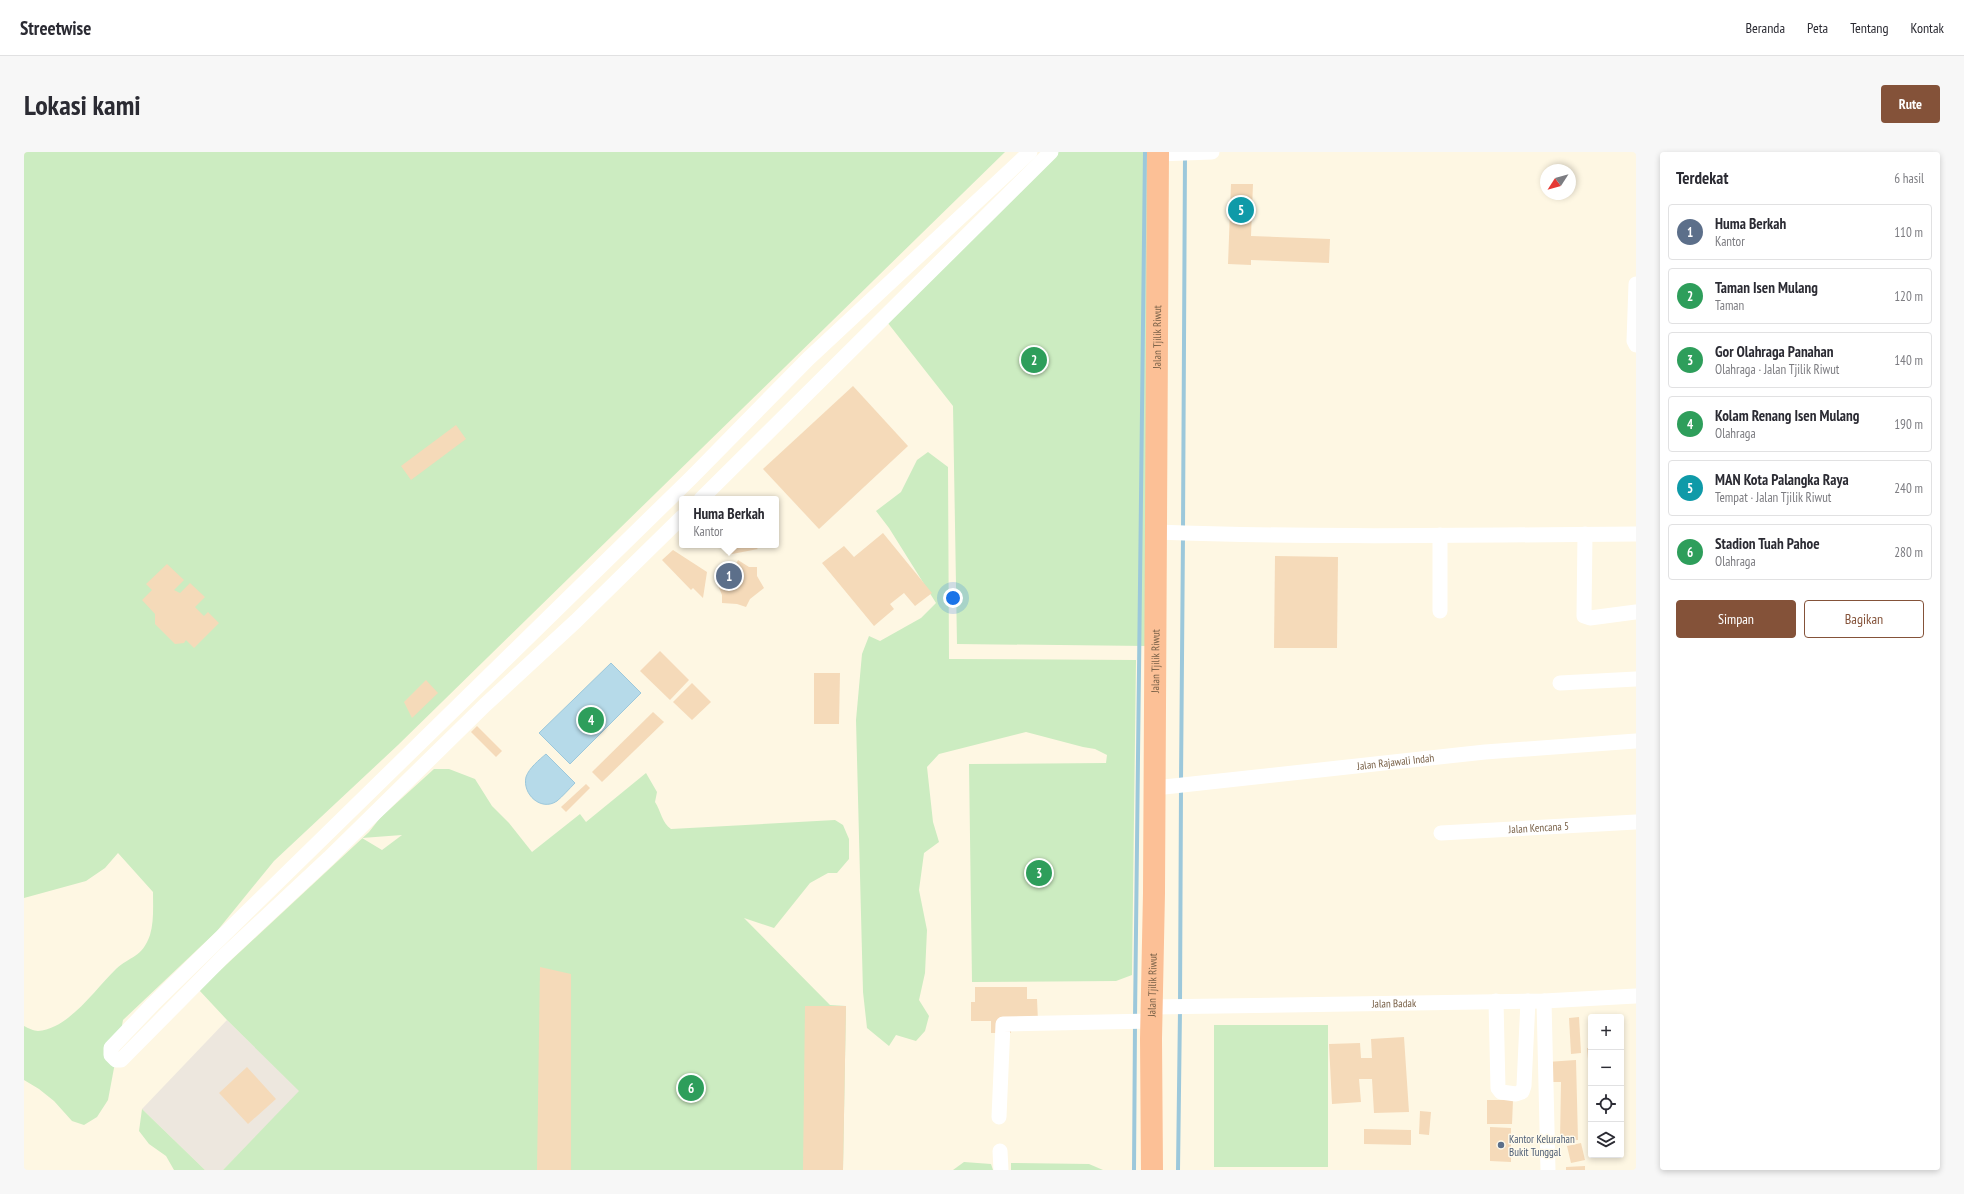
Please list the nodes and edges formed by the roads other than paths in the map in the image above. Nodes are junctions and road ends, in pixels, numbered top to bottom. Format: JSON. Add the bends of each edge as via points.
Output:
{"nodes":[{"id":1,"x":1030,"y":152,"type":"edge"},
{"id":2,"x":1051,"y":152,"type":"edge"},
{"id":3,"x":1212,"y":152,"type":"edge"},
{"id":4,"x":1158,"y":153,"type":"edge"},
{"id":5,"x":1636,"y":284,"type":"edge"},
{"id":6,"x":1636,"y":345,"type":"edge"},
{"id":7,"x":704,"y":496,"type":"edge"},
{"id":8,"x":679,"y":520,"type":"edge"},
{"id":9,"x":1157,"y":532,"type":"junction"},
{"id":10,"x":1585,"y":534,"type":"junction"},
{"id":11,"x":1636,"y":534,"type":"edge"},
{"id":12,"x":1440,"y":535,"type":"junction"},
{"id":13,"x":1440,"y":611,"type":"dead end"},
{"id":14,"x":1636,"y":612,"type":"edge"},
{"id":15,"x":1636,"y":679,"type":"edge"},
{"id":16,"x":1560,"y":683,"type":"dead end"},
{"id":17,"x":1636,"y":740,"type":"edge"},
{"id":18,"x":1155,"y":788,"type":"junction"},
{"id":19,"x":1636,"y":822,"type":"edge"},
{"id":20,"x":1441,"y":833,"type":"dead end"},
{"id":21,"x":1636,"y":996,"type":"edge"},
{"id":22,"x":1496,"y":1001,"type":"junction"},
{"id":23,"x":1528,"y":1001,"type":"junction"},
{"id":24,"x":1544,"y":1001,"type":"junction"},
{"id":25,"x":1145,"y":1017,"type":"junction"},
{"id":26,"x":999,"y":1117,"type":"dead end"},
{"id":27,"x":1000,"y":1151,"type":"dead end"},
{"id":28,"x":1001,"y":1170,"type":"edge"},
{"id":29,"x":1152,"y":1170,"type":"edge"},
{"id":30,"x":1548,"y":1170,"type":"edge"}],
"edges":[{"from":1,"to":8,"type":"street","via":[[808,360],[692,477],[153,1004],[111,1048],[111,1055],[116,1060],[121,1060],[224,956]]},
{"from":2,"to":7,"type":"street"},
{"from":3,"to":4,"type":"street"},
{"from":4,"to":9,"type":"highway","name":"Jalan Tjilik Riwut"},
{"from":5,"to":6,"type":"street"},
{"from":9,"to":12,"type":"street","via":[[1256,536]]},
{"from":9,"to":18,"type":"highway","name":"Jalan Tjilik Riwut"},
{"from":10,"to":11,"type":"street"},
{"from":10,"to":12,"type":"street"},
{"from":10,"to":14,"type":"street","via":[[1584,616],[1590,618]]},
{"from":12,"to":13,"type":"street"},
{"from":15,"to":16,"type":"street"},
{"from":17,"to":18,"type":"street","name":"Jalan Rajawali Indah","via":[[1485,752]]},
{"from":18,"to":25,"type":"highway","name":"Jalan Tjilik Riwut"},
{"from":19,"to":20,"type":"street","name":"Jalan Kencana 5"},
{"from":21,"to":24,"type":"street","name":"Jalan Badak"},
{"from":22,"to":23,"type":"street","name":"Jalan Badak"},
{"from":22,"to":23,"type":"street","via":[[1498,1088],[1501,1092],[1516,1094],[1522,1092],[1524,1086]]},
{"from":22,"to":25,"type":"street","name":"Jalan Badak"},
{"from":23,"to":24,"type":"street","name":"Jalan Badak"},
{"from":24,"to":30,"type":"street"},
{"from":25,"to":26,"type":"street","name":"Jalan Badak","via":[[1003,1024]]},
{"from":25,"to":29,"type":"highway","name":"Jalan Tjilik Riwut"},
{"from":27,"to":28,"type":"street"}]}
